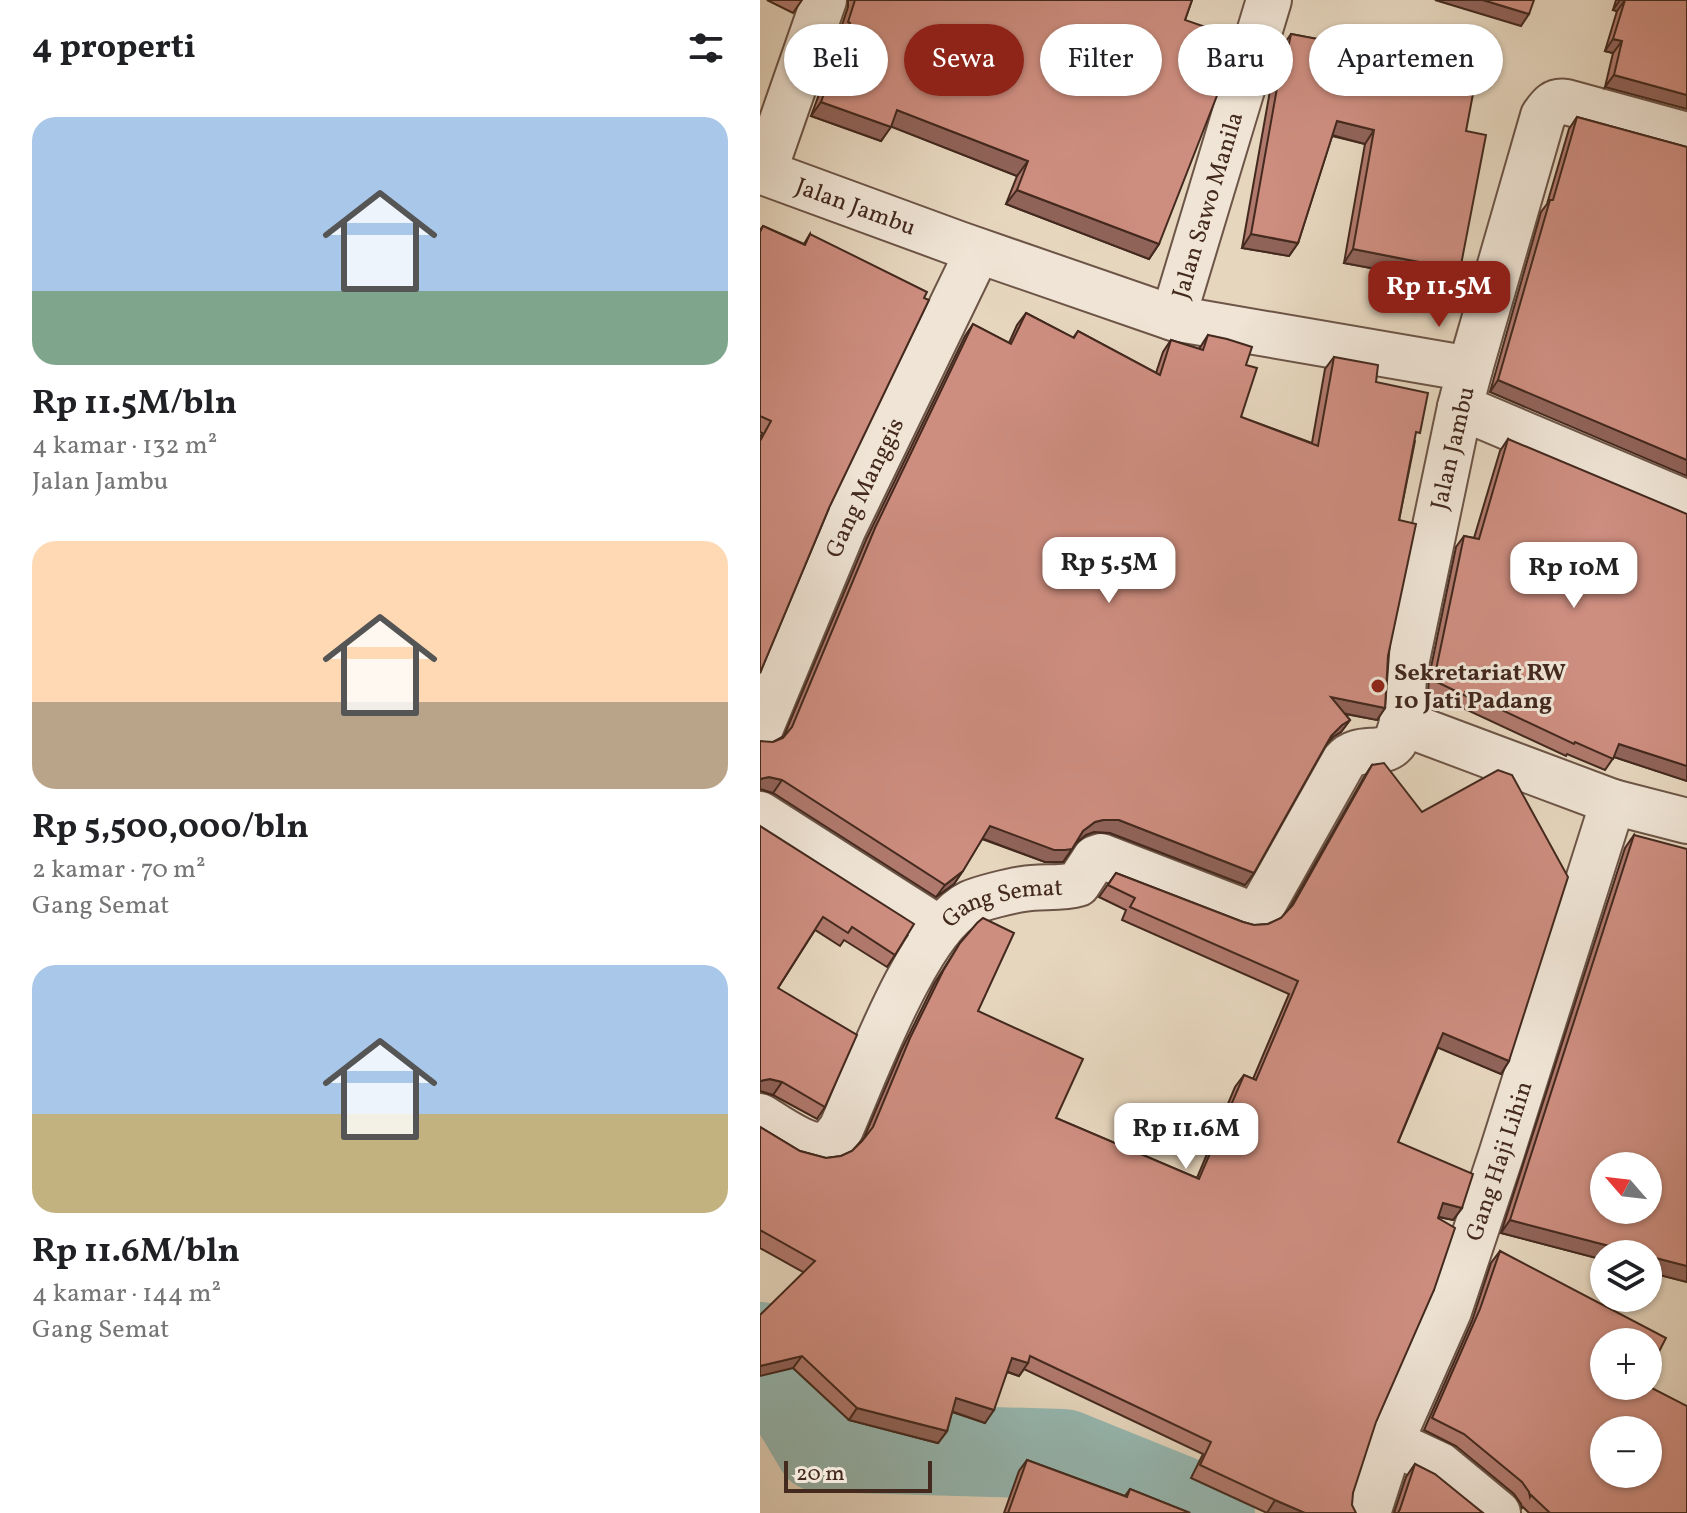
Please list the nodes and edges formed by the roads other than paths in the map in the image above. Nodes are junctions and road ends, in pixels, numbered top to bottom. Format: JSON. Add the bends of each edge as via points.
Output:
{"nodes":[{"id":1,"x":824,"y":0,"type":"edge"},
{"id":2,"x":1269,"y":0,"type":"edge"},
{"id":3,"x":1687,"y":135,"type":"edge"},
{"id":4,"x":762,"y":171,"type":"edge"},
{"id":5,"x":978,"y":251,"type":"junction"},
{"id":6,"x":1173,"y":318,"type":"junction"},
{"id":7,"x":1465,"y":388,"type":"junction"},
{"id":8,"x":1687,"y":503,"type":"edge"},
{"id":9,"x":1402,"y":723,"type":"junction"},
{"id":10,"x":760,"y":730,"type":"edge"},
{"id":11,"x":1613,"y":802,"type":"junction"},
{"id":12,"x":760,"y":814,"type":"edge"},
{"id":13,"x":1687,"y":821,"type":"edge"},
{"id":14,"x":940,"y":929,"type":"junction"},
{"id":15,"x":760,"y":1116,"type":"edge"},
{"id":16,"x":1391,"y":1442,"type":"junction"},
{"id":17,"x":1368,"y":1513,"type":"edge"},
{"id":18,"x":1498,"y":1513,"type":"edge"}],
"edges":[{"from":1,"to":4,"type":"street"},
{"from":2,"to":6,"type":"street","name":"Jalan Sawo Manila"},
{"from":3,"to":7,"type":"street","via":[[1566,102],[1552,103],[1543,116]]},
{"from":4,"to":5,"type":"street","name":"Jalan Jambu"},
{"from":5,"to":6,"type":"street","name":"Jalan Jambu"},
{"from":5,"to":10,"type":"street","name":"Gang Manggis","via":[[843,530]]},
{"from":6,"to":7,"type":"street","name":"Jalan Jambu"},
{"from":7,"to":8,"type":"street"},
{"from":7,"to":9,"type":"street","name":"Jalan Jambu","via":[[1404,674]]},
{"from":9,"to":11,"type":"street"},
{"from":9,"to":14,"type":"street","name":"Gang Semat","via":[[1397,738],[1385,749],[1354,753],[1344,761],[1263,905],[1254,912],[1099,856],[1078,884],[1022,889],[970,903]]},
{"from":11,"to":13,"type":"street"},
{"from":11,"to":16,"type":"street","name":"Gang Haji Lihin","via":[[1449,1311]]},
{"from":12,"to":14,"type":"street"},
{"from":14,"to":15,"type":"street","name":"Gang Semat","via":[[905,983],[835,1136],[817,1146]]},
{"from":16,"to":17,"type":"street","name":"Gang Haji Lihin"},
{"from":16,"to":18,"type":"street","via":[[1440,1465]]}]}
